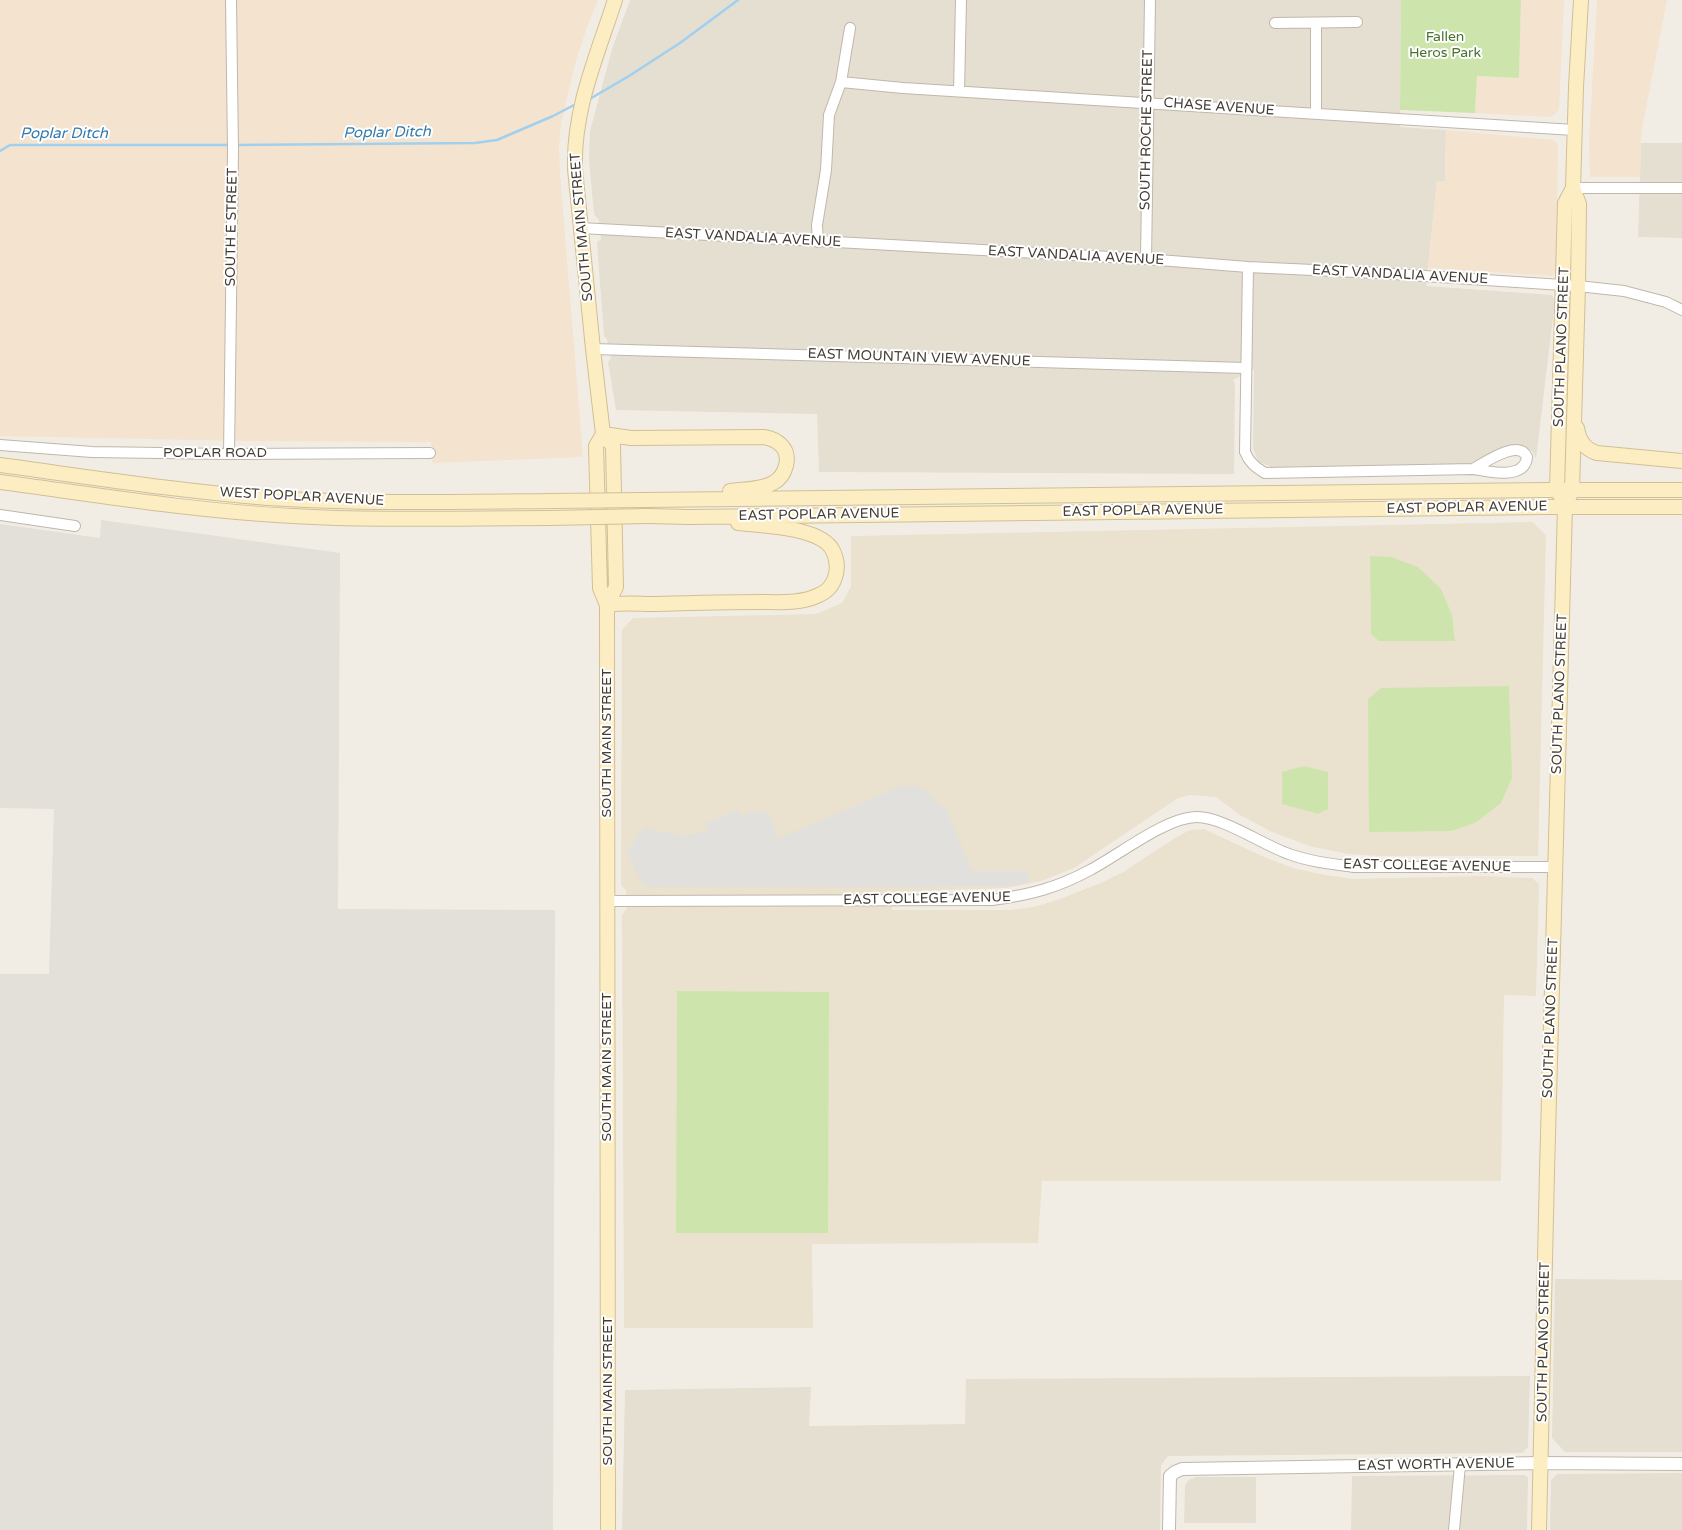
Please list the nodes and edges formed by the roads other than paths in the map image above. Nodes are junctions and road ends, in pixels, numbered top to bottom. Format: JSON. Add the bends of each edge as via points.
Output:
{"nodes":[{"id":1,"x":231,"y":0,"type":"edge"},
{"id":2,"x":615,"y":0,"type":"edge"},
{"id":3,"x":961,"y":0,"type":"edge"},
{"id":4,"x":1150,"y":0,"type":"edge"},
{"id":5,"x":1581,"y":0,"type":"edge"},
{"id":6,"x":1357,"y":22,"type":"dead end"},
{"id":7,"x":1275,"y":24,"type":"dead end"},
{"id":8,"x":1316,"y":24,"type":"junction"},
{"id":9,"x":850,"y":28,"type":"dead end"},
{"id":10,"x":841,"y":82,"type":"junction"},
{"id":11,"x":958,"y":91,"type":"junction"},
{"id":12,"x":1147,"y":102,"type":"junction"},
{"id":13,"x":1316,"y":114,"type":"junction"},
{"id":14,"x":1574,"y":130,"type":"junction"},
{"id":15,"x":1573,"y":188,"type":"junction"},
{"id":16,"x":1682,"y":188,"type":"edge"},
{"id":17,"x":581,"y":228,"type":"junction"},
{"id":18,"x":818,"y":242,"type":"junction"},
{"id":19,"x":1146,"y":259,"type":"junction"},
{"id":20,"x":1248,"y":267,"type":"junction"},
{"id":21,"x":1571,"y":286,"type":"junction"},
{"id":22,"x":1682,"y":310,"type":"edge"},
{"id":23,"x":593,"y":349,"type":"junction"},
{"id":24,"x":1245,"y":368,"type":"junction"},
{"id":25,"x":1574,"y":412,"type":"junction"},
{"id":26,"x":603,"y":434,"type":"junction"},
{"id":27,"x":0,"y":446,"type":"edge"},
{"id":28,"x":430,"y":453,"type":"dead end"},
{"id":29,"x":229,"y":454,"type":"junction"},
{"id":30,"x":1682,"y":461,"type":"edge"},
{"id":31,"x":0,"y":465,"type":"edge"},
{"id":32,"x":1473,"y":469,"type":"dead end"},
{"id":33,"x":0,"y":482,"type":"edge"},
{"id":34,"x":1557,"y":490,"type":"junction"},
{"id":35,"x":1572,"y":490,"type":"junction"},
{"id":36,"x":1682,"y":490,"type":"edge"},
{"id":37,"x":606,"y":500,"type":"joint"},
{"id":38,"x":644,"y":500,"type":"junction"},
{"id":39,"x":1565,"y":507,"type":"junction"},
{"id":40,"x":1682,"y":507,"type":"edge"},
{"id":41,"x":0,"y":515,"type":"edge"},
{"id":42,"x":604,"y":517,"type":"joint"},
{"id":43,"x":688,"y":517,"type":"junction"},
{"id":44,"x":75,"y":526,"type":"dead end"},
{"id":45,"x":608,"y":605,"type":"junction"},
{"id":46,"x":1556,"y":867,"type":"junction"},
{"id":47,"x":607,"y":901,"type":"junction"},
{"id":48,"x":1541,"y":1464,"type":"junction"},
{"id":49,"x":1682,"y":1464,"type":"edge"},
{"id":50,"x":1460,"y":1465,"type":"junction"},
{"id":51,"x":608,"y":1530,"type":"edge"},
{"id":52,"x":1169,"y":1530,"type":"edge"},
{"id":53,"x":1454,"y":1530,"type":"edge"},
{"id":54,"x":1539,"y":1530,"type":"edge"}],
"edges":[{"from":1,"to":29,"type":"street","name":"SOUTH E STREET","via":[[233,150]]},
{"from":2,"to":17,"type":"main road","name":"SOUTH MAIN STREET","via":[[587,80],[575,138],[574,164]]},
{"from":3,"to":11,"type":"street"},
{"from":4,"to":12,"type":"street","name":"SOUTH ROCHE STREET"},
{"from":5,"to":14,"type":"main road","name":"SOUTH PLANO STREET"},
{"from":6,"to":8,"type":"street"},
{"from":7,"to":8,"type":"street"},
{"from":8,"to":13,"type":"street"},
{"from":9,"to":10,"type":"street"},
{"from":10,"to":11,"type":"street","name":"CHASE AVENUE"},
{"from":10,"to":18,"type":"street","via":[[829,115],[826,170],[817,225]]},
{"from":11,"to":12,"type":"street","name":"CHASE AVENUE"},
{"from":12,"to":13,"type":"street","name":"CHASE AVENUE"},
{"from":12,"to":19,"type":"street","name":"SOUTH ROCHE STREET"},
{"from":13,"to":14,"type":"street","name":"CHASE AVENUE"},
{"from":14,"to":15,"type":"main road","name":"SOUTH PLANO STREET"},
{"from":15,"to":16,"type":"street"},
{"from":15,"to":21,"type":"main road","name":"SOUTH PLANO STREET","via":[[1565,203]]},
{"from":17,"to":18,"type":"street","name":"EAST VANDALIA AVENUE"},
{"from":17,"to":23,"type":"main road","name":"SOUTH MAIN STREET"},
{"from":18,"to":19,"type":"street","name":"EAST VANDALIA AVENUE"},
{"from":19,"to":20,"type":"street","name":"EAST VANDALIA AVENUE"},
{"from":20,"to":21,"type":"street","name":"EAST VANDALIA AVENUE"},
{"from":20,"to":24,"type":"street"},
{"from":21,"to":22,"type":"street","name":"EAST VANDALIA AVENUE","via":[[1624,291],[1666,302]]},
{"from":21,"to":25,"type":"main road","name":"SOUTH PLANO STREET"},
{"from":21,"to":34,"type":"main road","name":"SOUTH PLANO STREET"},
{"from":23,"to":24,"type":"street","name":"EAST MOUNTAIN VIEW AVENUE"},
{"from":23,"to":26,"type":"main road","name":"SOUTH MAIN STREET"},
{"from":24,"to":32,"type":"street","via":[[1245,452],[1250,463],[1265,473]]},
{"from":25,"to":30,"type":"main road","via":[[1582,444],[1592,452]]},
{"from":25,"to":35,"type":"main road","name":"SOUTH PLANO STREET"},
{"from":26,"to":38,"type":"main road","via":[[631,438],[764,437],[775,440],[785,452],[784,472],[778,480],[768,485]]},
{"from":26,"to":45,"type":"main road","name":"SOUTH MAIN STREET","via":[[596,446],[600,588]]},
{"from":27,"to":29,"type":"street","name":"POPLAR ROAD","via":[[92,452]]},
{"from":28,"to":29,"type":"street","name":"POPLAR ROAD"},
{"from":31,"to":37,"type":"main road","name":"WEST POPLAR AVENUE","bridge":true,"via":[[268,498],[375,502]]},
{"from":33,"to":42,"type":"main road","name":"WEST POPLAR AVENUE","bridge":true,"via":[[185,506],[291,516],[374,519]]},
{"from":34,"to":35,"type":"main road","name":"EAST POPLAR AVENUE"},
{"from":34,"to":38,"type":"main road","name":"EAST POPLAR AVENUE"},
{"from":34,"to":39,"type":"main road","name":"SOUTH PLANO STREET"},
{"from":35,"to":36,"type":"main road","name":"EAST POPLAR AVENUE"},
{"from":35,"to":39,"type":"main road","name":"SOUTH PLANO STREET"},
{"from":37,"to":38,"type":"main road","name":"EAST POPLAR AVENUE","bridge":true},
{"from":39,"to":40,"type":"main road","name":"EAST POPLAR AVENUE"},
{"from":39,"to":43,"type":"main road","name":"EAST POPLAR AVENUE"},
{"from":39,"to":46,"type":"main road","name":"SOUTH PLANO STREET"},
{"from":41,"to":44,"type":"street"},
{"from":42,"to":43,"type":"main road","name":"EAST POPLAR AVENUE","bridge":true},
{"from":43,"to":45,"type":"main road","via":[[818,536],[828,543],[834,553],[837,566],[835,579],[823,594],[802,600]]},
{"from":45,"to":47,"type":"main road","name":"SOUTH MAIN STREET"},
{"from":46,"to":47,"type":"street","name":"EAST COLLEGE AVENUE","via":[[1354,867],[1325,863],[1290,855],[1230,826],[1198,817],[1180,819],[1089,871],[1054,887],[1025,896],[992,900]]},
{"from":46,"to":48,"type":"main road","name":"SOUTH PLANO STREET"},
{"from":47,"to":51,"type":"main road","name":"SOUTH MAIN STREET"},
{"from":48,"to":49,"type":"street","name":"EAST WORTH AVENUE"},
{"from":48,"to":50,"type":"street","name":"EAST WORTH AVENUE"},
{"from":48,"to":54,"type":"main road","name":"SOUTH PLANO STREET"},
{"from":50,"to":52,"type":"street","name":"EAST WORTH AVENUE","via":[[1190,1468],[1170,1476]]},
{"from":50,"to":53,"type":"street"}]}
